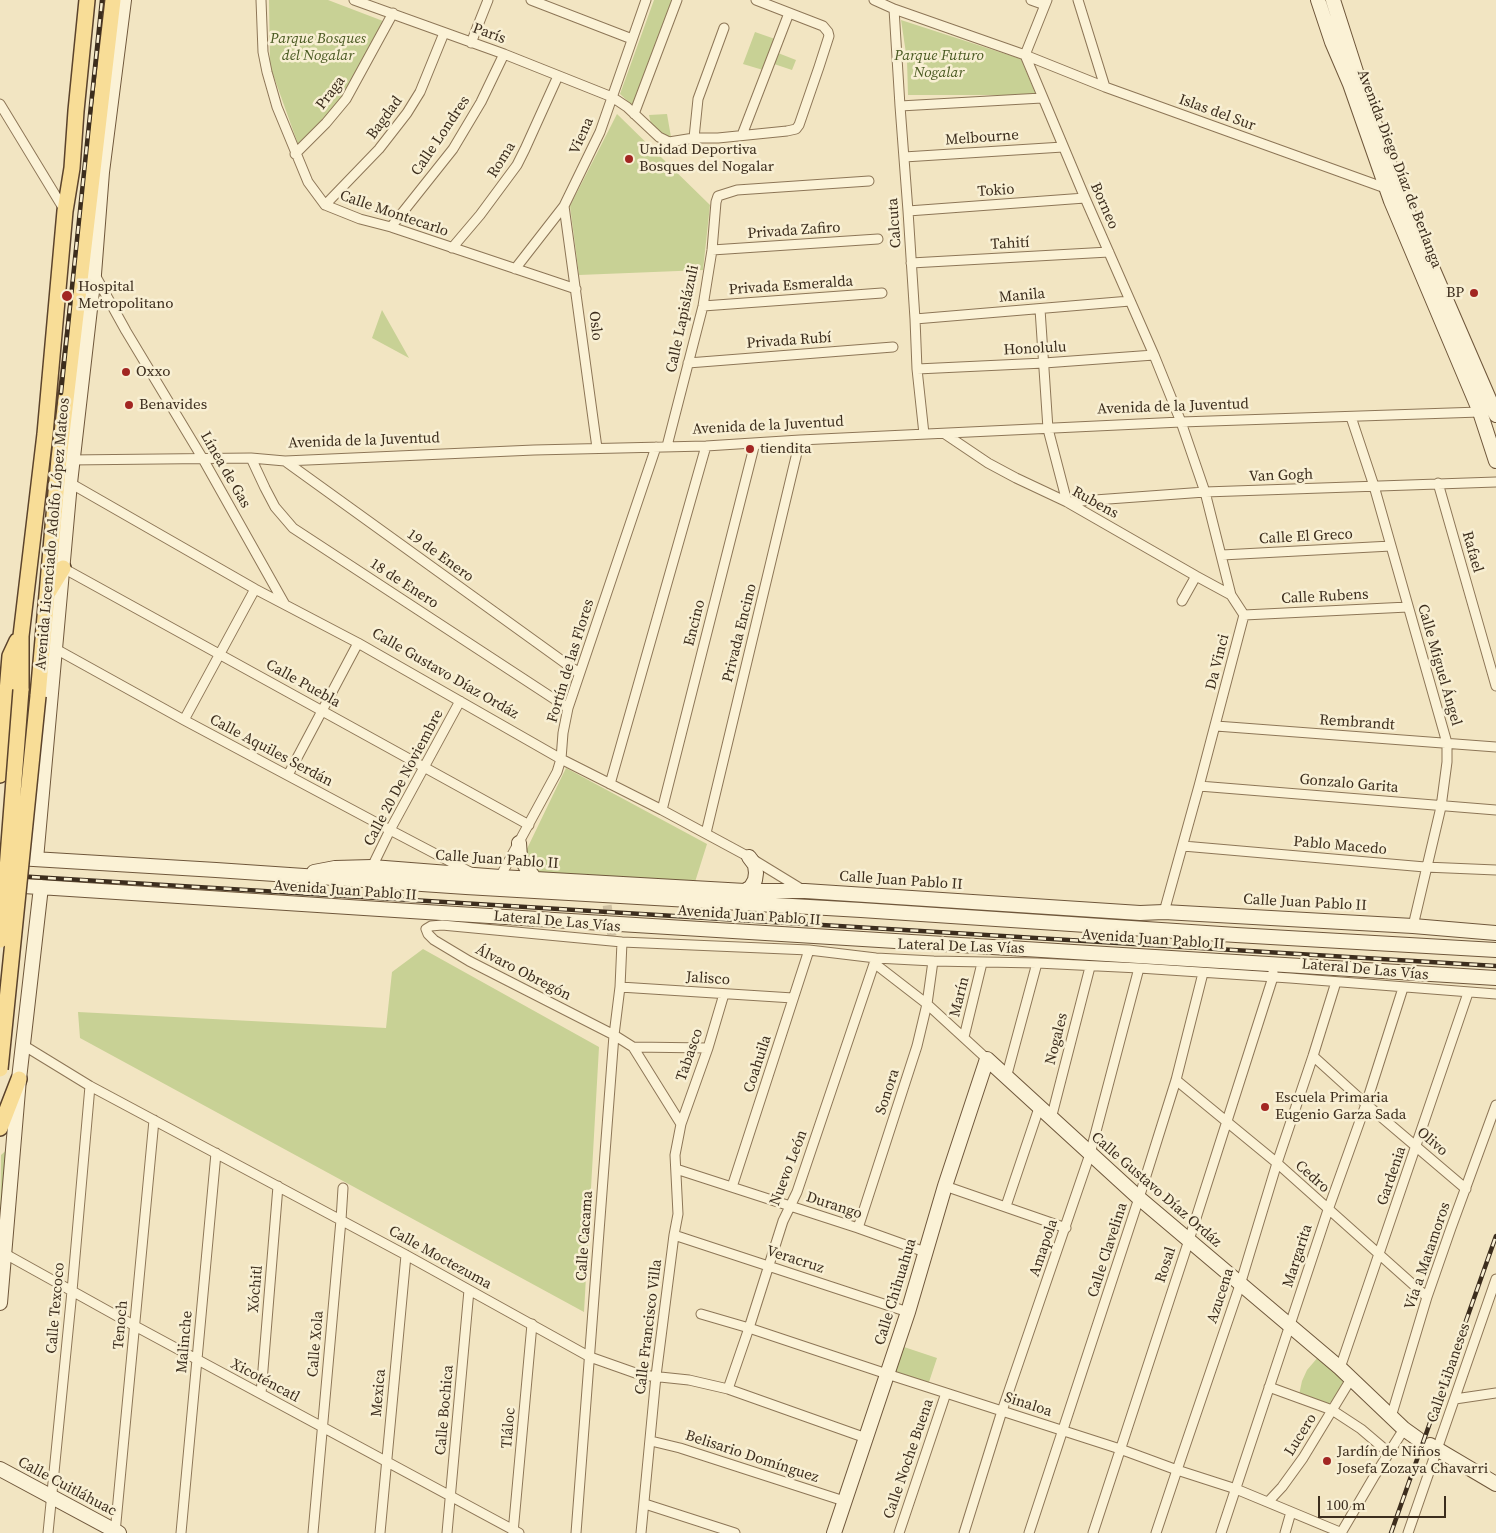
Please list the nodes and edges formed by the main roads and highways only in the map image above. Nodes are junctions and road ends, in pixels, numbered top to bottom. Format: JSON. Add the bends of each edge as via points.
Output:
{"nodes":[{"id":1,"x":87,"y":0,"type":"edge"},
{"id":2,"x":113,"y":0,"type":"edge"},
{"id":3,"x":124,"y":0,"type":"edge"},
{"id":4,"x":1318,"y":0,"type":"edge"},
{"id":5,"x":1332,"y":1,"type":"edge"},
{"id":6,"x":1332,"y":42,"type":"junction"},
{"id":7,"x":1359,"y":81,"type":"junction"},
{"id":8,"x":1393,"y":190,"type":"junction"},
{"id":9,"x":1495,"y":412,"type":"edge"},
{"id":10,"x":65,"y":460,"type":"junction"},
{"id":11,"x":1496,"y":461,"type":"edge"},
{"id":12,"x":63,"y":568,"type":"junction"},
{"id":13,"x":47,"y":595,"type":"junction"},
{"id":14,"x":21,"y":636,"type":"junction"},
{"id":15,"x":0,"y":775,"type":"edge"},
{"id":16,"x":0,"y":837,"type":"edge"},
{"id":17,"x":38,"y":837,"type":"junction"},
{"id":18,"x":519,"y":843,"type":"road end"},
{"id":19,"x":749,"y":857,"type":"road end"},
{"id":20,"x":0,"y":858,"type":"edge"},
{"id":21,"x":36,"y":859,"type":"junction"},
{"id":22,"x":306,"y":876,"type":"junction"},
{"id":23,"x":535,"y":879,"type":"junction"},
{"id":24,"x":0,"y":884,"type":"edge"},
{"id":25,"x":41,"y":887,"type":"junction"},
{"id":26,"x":745,"y":892,"type":"junction"},
{"id":27,"x":1140,"y":913,"type":"junction"},
{"id":28,"x":1496,"y":933,"type":"edge"},
{"id":29,"x":1236,"y":935,"type":"junction"},
{"id":30,"x":0,"y":940,"type":"edge"},
{"id":31,"x":1493,"y":949,"type":"edge"},
{"id":32,"x":1496,"y":978,"type":"edge"},
{"id":33,"x":987,"y":1059,"type":"joint"},
{"id":34,"x":0,"y":1069,"type":"edge"},
{"id":35,"x":19,"y":1079,"type":"junction"},
{"id":36,"x":0,"y":1128,"type":"edge"},
{"id":37,"x":2,"y":1252,"type":"edge"},
{"id":38,"x":0,"y":1303,"type":"edge"},
{"id":39,"x":0,"y":1469,"type":"edge"},
{"id":40,"x":1496,"y":1484,"type":"edge"},
{"id":41,"x":116,"y":1532,"type":"edge"},
{"id":42,"x":834,"y":1533,"type":"edge"}],
"edges":[{"from":1,"to":14,"type":"main road","name":"Avenida Licenciado Adolfo López Mateos","via":[[45,434]]},
{"from":2,"to":10,"type":"main road","name":"Avenida Licenciado Adolfo López Mateos"},
{"from":3,"to":10,"type":"main road","via":[[102,172],[94,274]]},
{"from":4,"to":6,"type":"main road","name":"Avenida Diego Díaz de Berlanga"},
{"from":5,"to":7,"type":"main road","name":"Avenida Diego Díaz de Berlanga"},
{"from":6,"to":7,"type":"main road","via":[[1352,78]]},
{"from":6,"to":8,"type":"main road","name":"Avenida Diego Díaz de Berlanga"},
{"from":7,"to":8,"type":"main road","name":"Avenida Diego Díaz de Berlanga"},
{"from":8,"to":9,"type":"main road","name":"Avenida Diego Díaz de Berlanga"},
{"from":8,"to":11,"type":"main road","name":"Avenida Diego Díaz de Berlanga"},
{"from":10,"to":12,"type":"main road","via":[[70,483]]},
{"from":10,"to":13,"type":"main road","name":"Avenida Licenciado Adolfo López Mateos"},
{"from":12,"to":13,"type":"main road"},
{"from":12,"to":17,"type":"main road"},
{"from":13,"to":34,"type":"main road","name":"Avenida Licenciado Adolfo López Mateos","bridge":true},
{"from":14,"to":15,"type":"main road","via":[[10,656]]},
{"from":14,"to":30,"type":"main road","name":"Avenida Licenciado Adolfo López Mateos","bridge":true,"via":[[20,690]]},
{"from":16,"to":17,"type":"main road","via":[[16,844],[32,842]]},
{"from":17,"to":21,"type":"main road"},
{"from":18,"to":23,"type":"main road","via":[[520,857]]},
{"from":19,"to":26,"type":"main road","via":[[756,873],[751,887]]},
{"from":20,"to":21,"type":"main road","name":"Avenida Juan Pablo II"},
{"from":21,"to":22,"type":"main road","name":"Avenida Juan Pablo II"},
{"from":22,"to":23,"type":"main road","name":"Calle Juan Pablo II","via":[[335,868],[372,868]]},
{"from":22,"to":29,"type":"main road","name":"Avenida Juan Pablo II"},
{"from":23,"to":26,"type":"main road","name":"Calle Juan Pablo II"},
{"from":24,"to":25,"type":"main road","name":"Avenida Juan Pablo II"},
{"from":25,"to":32,"type":"main road","name":"Avenida Juan Pablo II","via":[[1273,970]]},
{"from":25,"to":35,"type":"main road"},
{"from":26,"to":27,"type":"main road","name":"Calle Juan Pablo II","via":[[805,891]]},
{"from":27,"to":28,"type":"main road","name":"Calle Juan Pablo II"},
{"from":27,"to":29,"type":"main road"},
{"from":29,"to":31,"type":"main road","name":"Avenida Juan Pablo II"},
{"from":33,"to":40,"type":"main road","name":"Calle Gustavo Díaz Ordáz","via":[[1139,1198],[1340,1368],[1404,1429]]},
{"from":33,"to":42,"type":"main road","name":"Calle Chihuahua","via":[[908,1312]]},
{"from":35,"to":36,"type":"main road"},
{"from":35,"to":37,"type":"main road"},
{"from":37,"to":38,"type":"main road"},
{"from":39,"to":41,"type":"main road","name":"Calle Cuitláhuac"}]}
